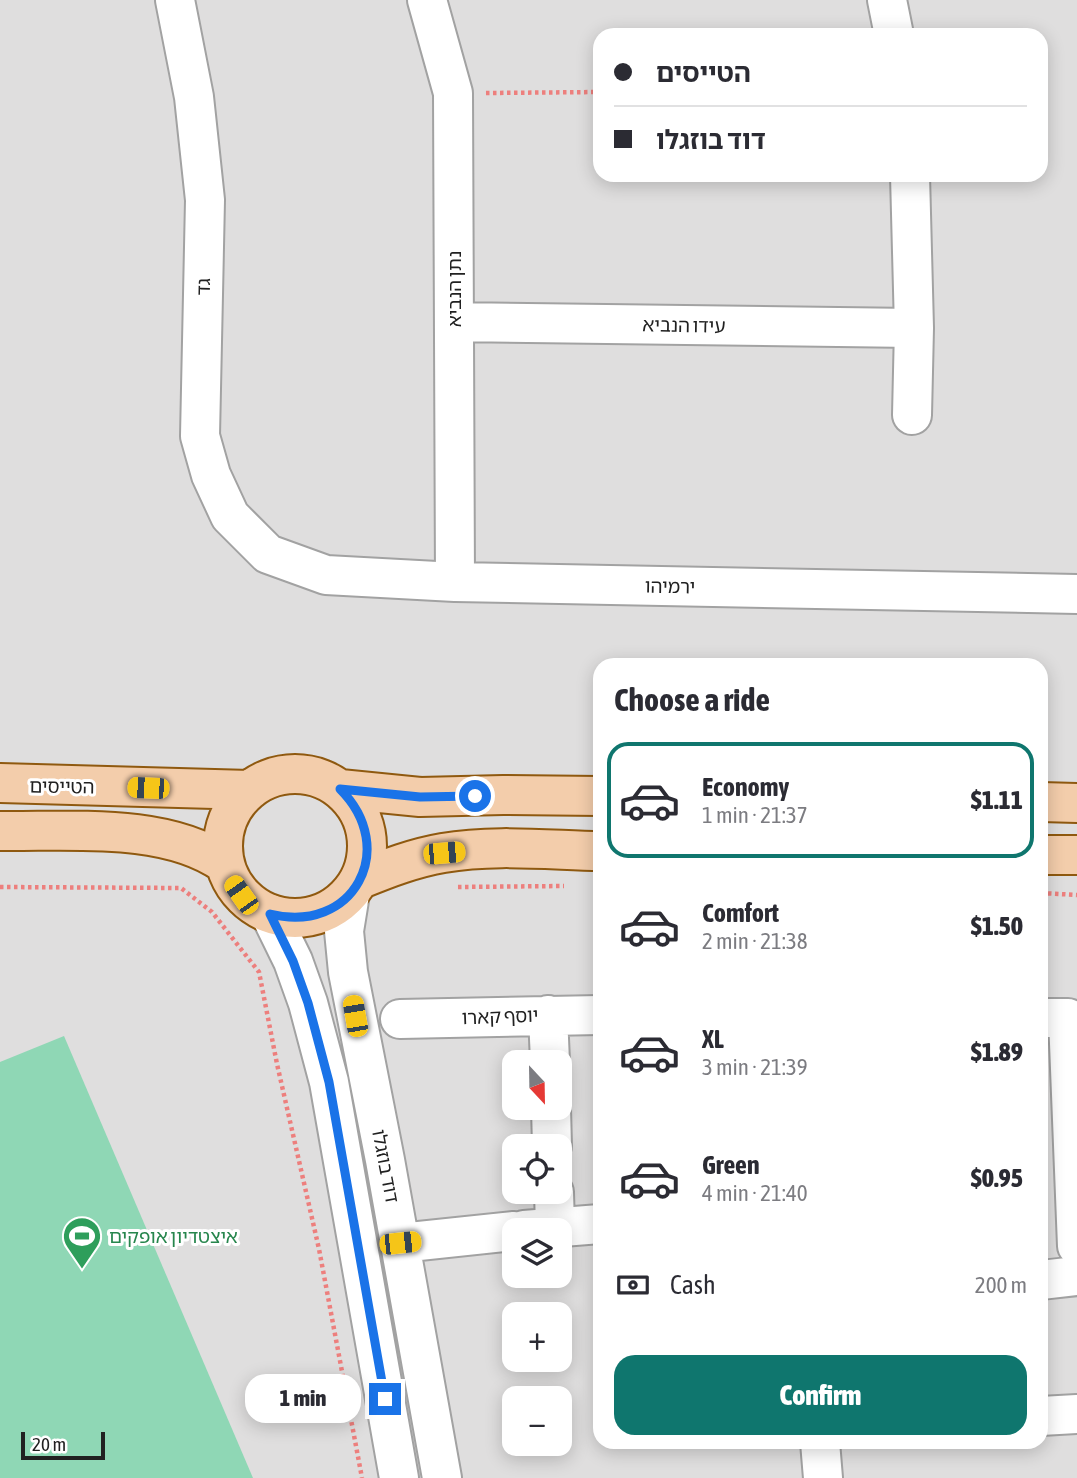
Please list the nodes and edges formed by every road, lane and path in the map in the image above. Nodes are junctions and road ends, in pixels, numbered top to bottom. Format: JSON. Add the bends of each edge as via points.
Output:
{"nodes":[{"id":1,"x":175,"y":0,"type":"edge"},
{"id":2,"x":427,"y":0,"type":"edge"},
{"id":3,"x":887,"y":0,"type":"edge"},
{"id":4,"x":893,"y":28,"type":"edge"},
{"id":5,"x":593,"y":92,"type":"edge"},
{"id":6,"x":453,"y":93,"type":"junction"},
{"id":7,"x":910,"y":182,"type":"edge"},
{"id":8,"x":454,"y":322,"type":"junction"},
{"id":9,"x":914,"y":328,"type":"junction"},
{"id":10,"x":912,"y":415,"type":"dead end"},
{"id":11,"x":268,"y":554,"type":"joint"},
{"id":12,"x":455,"y":582,"type":"junction"},
{"id":13,"x":1077,"y":594,"type":"edge"},
{"id":14,"x":0,"y":783,"type":"edge"},
{"id":15,"x":340,"y":789,"type":"junction"},
{"id":16,"x":250,"y":790,"type":"junction"},
{"id":17,"x":593,"y":796,"type":"edge"},
{"id":18,"x":1048,"y":802,"type":"edge"},
{"id":19,"x":1077,"y":803,"type":"edge"},
{"id":20,"x":0,"y":831,"type":"edge"},
{"id":21,"x":593,"y":851,"type":"edge"},
{"id":22,"x":1048,"y":855,"type":"edge"},
{"id":23,"x":1077,"y":855,"type":"edge"},
{"id":24,"x":225,"y":864,"type":"junction"},
{"id":25,"x":355,"y":886,"type":"junction"},
{"id":26,"x":0,"y":887,"type":"edge"},
{"id":27,"x":1048,"y":893,"type":"edge"},
{"id":28,"x":1077,"y":895,"type":"edge"},
{"id":29,"x":270,"y":914,"type":"junction"},
{"id":30,"x":548,"y":1015,"type":"junction"},
{"id":31,"x":593,"y":1015,"type":"edge"},
{"id":32,"x":1048,"y":1018,"type":"edge"},
{"id":33,"x":400,"y":1019,"type":"dead end"},
{"id":34,"x":549,"y":1050,"type":"edge"},
{"id":35,"x":1057,"y":1121,"type":"edge"},
{"id":36,"x":544,"y":1216,"type":"edge"},
{"id":37,"x":593,"y":1223,"type":"edge"},
{"id":38,"x":502,"y":1232,"type":"edge"},
{"id":39,"x":400,"y":1243,"type":"junction"},
{"id":40,"x":1077,"y":1246,"type":"edge"},
{"id":41,"x":1077,"y":1276,"type":"edge"},
{"id":42,"x":1048,"y":1279,"type":"edge"},
{"id":43,"x":1077,"y":1414,"type":"edge"},
{"id":44,"x":1048,"y":1416,"type":"edge"},
{"id":45,"x":821,"y":1449,"type":"edge"},
{"id":46,"x":362,"y":1478,"type":"edge"},
{"id":47,"x":399,"y":1478,"type":"edge"},
{"id":48,"x":442,"y":1478,"type":"edge"},
{"id":49,"x":823,"y":1478,"type":"edge"}],
"edges":[{"from":1,"to":11,"type":"street","name":"גד","via":[[194,97],[205,200],[201,436],[211,475],[230,516]]},
{"from":2,"to":6,"type":"street","name":"נתן הנביא"},
{"from":3,"to":4,"type":"street"},
{"from":5,"to":6,"type":"path"},
{"from":6,"to":8,"type":"street","name":"נתן הנביא"},
{"from":7,"to":9,"type":"street"},
{"from":8,"to":9,"type":"street","name":"עידו הנביא"},
{"from":8,"to":12,"type":"street","name":"נתן הנביא"},
{"from":9,"to":10,"type":"street"},
{"from":11,"to":12,"type":"street","name":"ירמיהו","via":[[327,575]]},
{"from":12,"to":13,"type":"street","name":"ירמיהו"},
{"from":14,"to":16,"type":"main road","name":"הטייסים"},
{"from":15,"to":16,"type":"main road","via":[[319,777],[295,774],[271,778]]},
{"from":15,"to":17,"type":"main road","via":[[420,797]]},
{"from":15,"to":25,"type":"main road","via":[[354,803],[368,840],[367,860]]},
{"from":16,"to":24,"type":"main road","via":[[238,802],[224,831]]},
{"from":18,"to":19,"type":"main road"},
{"from":20,"to":24,"type":"main road","via":[[164,838],[208,852]]},
{"from":21,"to":25,"type":"main road","via":[[444,853],[405,861]]},
{"from":22,"to":23,"type":"main road"},
{"from":24,"to":29,"type":"main road","via":[[241,895]]},
{"from":25,"to":29,"type":"main road","via":[[337,906],[321,914],[287,918]]},
{"from":25,"to":39,"type":"street","name":"דוד בוזגלו","via":[[344,931],[348,972]]},
{"from":26,"to":46,"type":"path","via":[[181,888],[212,912],[259,972]]},
{"from":27,"to":28,"type":"path"},
{"from":29,"to":47,"type":"street","via":[[308,1003],[329,1082]]},
{"from":30,"to":31,"type":"street","name":"יוסף קארו"},
{"from":30,"to":33,"type":"street","name":"יוסף קארו"},
{"from":30,"to":34,"type":"street"},
{"from":32,"to":35,"type":"street","via":[[1068,1018]]},
{"from":35,"to":40,"type":"street"},
{"from":36,"to":37,"type":"street"},
{"from":38,"to":39,"type":"street"},
{"from":39,"to":48,"type":"street","name":"דוד בוזגלו"},
{"from":41,"to":42,"type":"street"},
{"from":43,"to":44,"type":"street"},
{"from":45,"to":49,"type":"street"}]}
